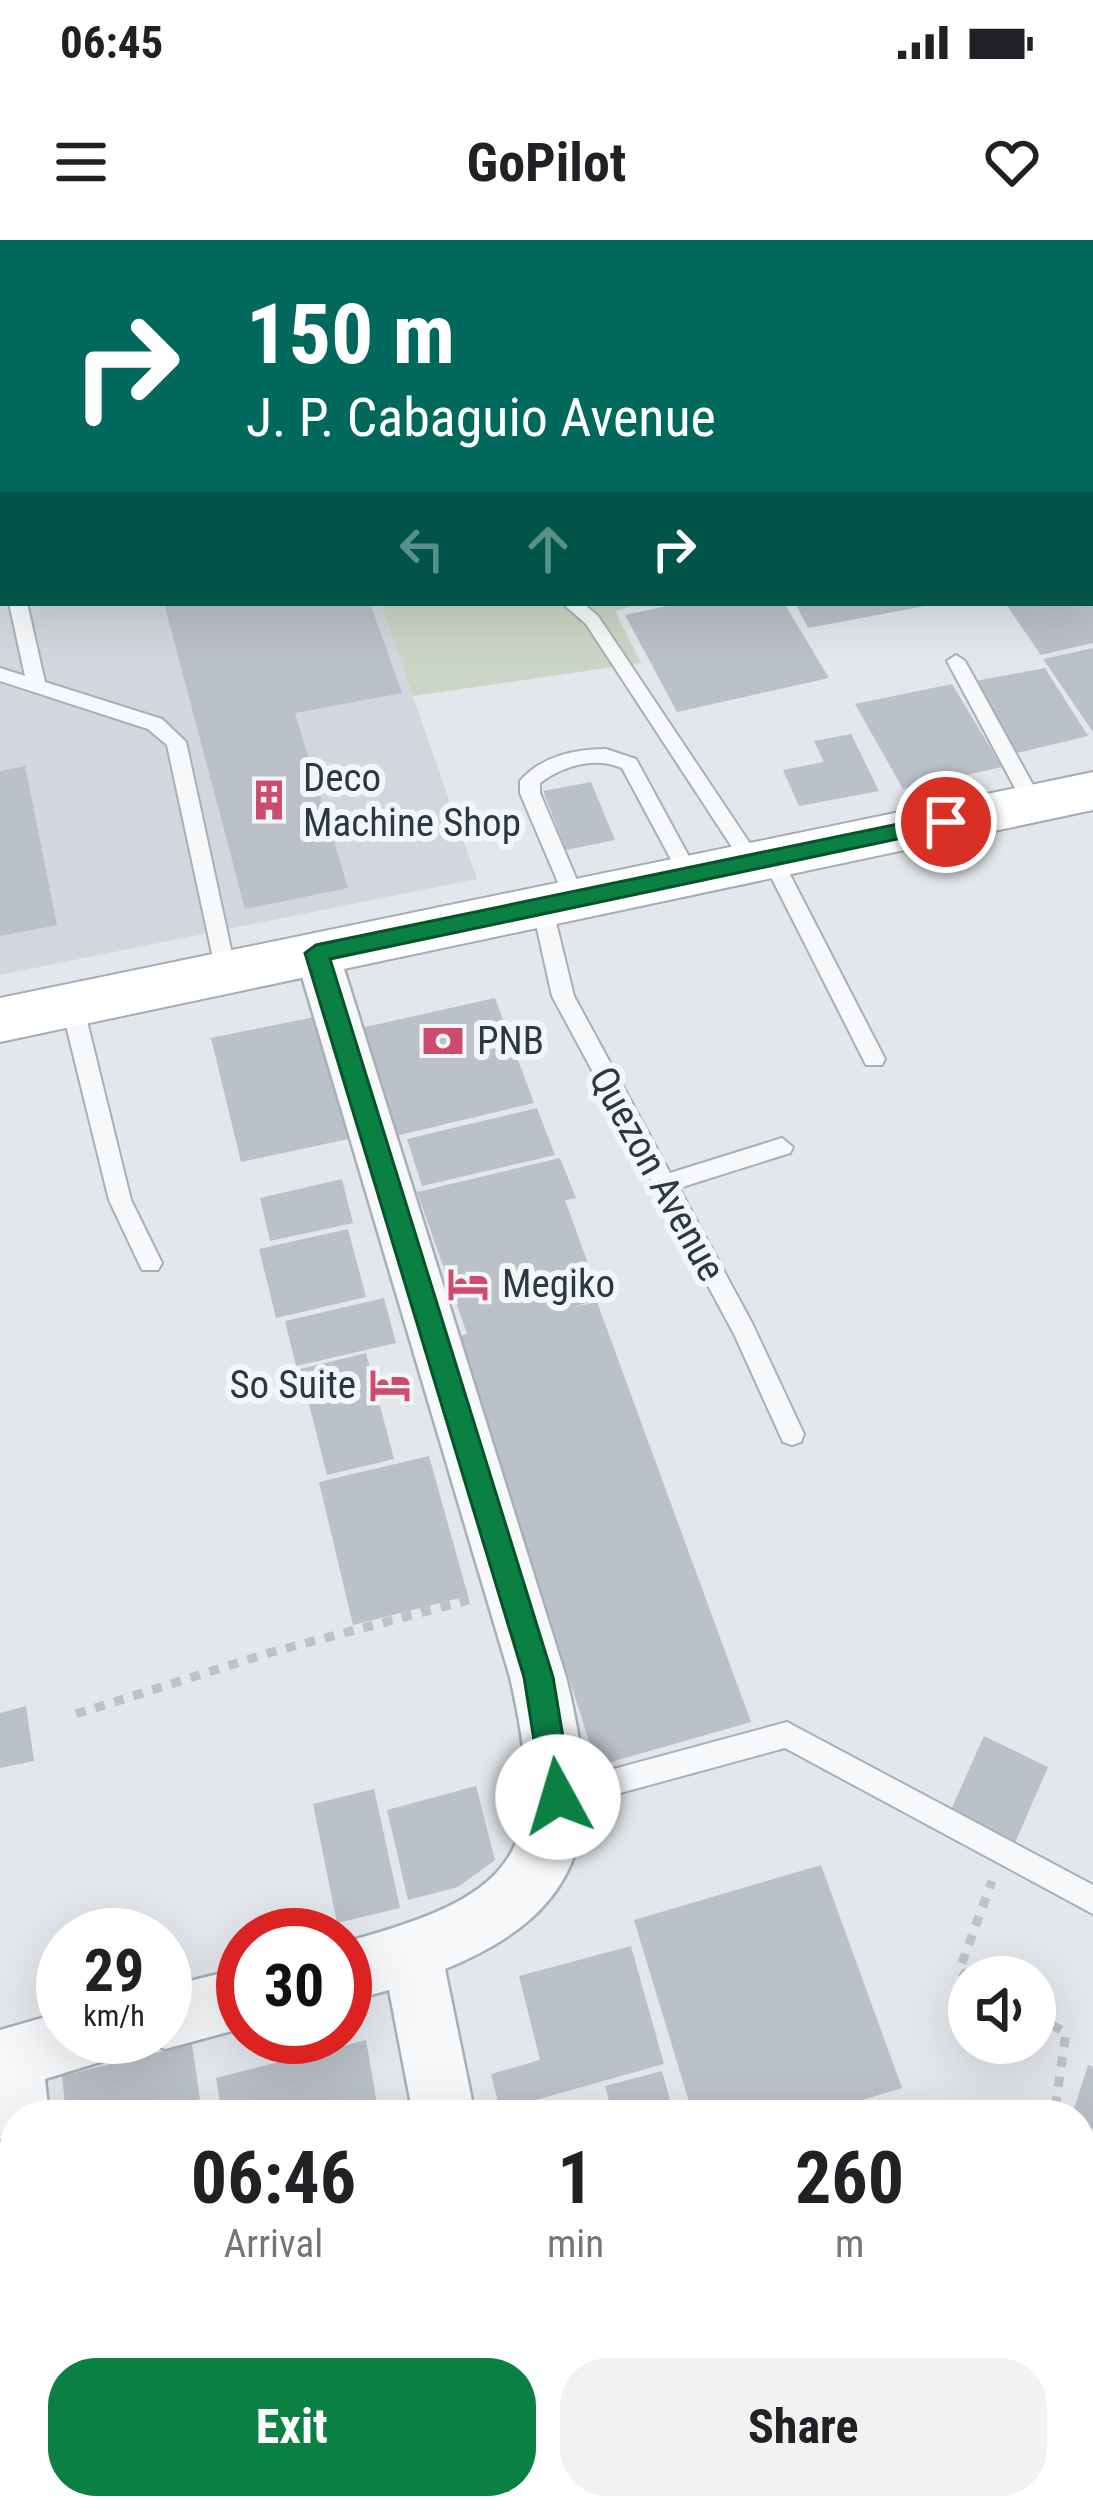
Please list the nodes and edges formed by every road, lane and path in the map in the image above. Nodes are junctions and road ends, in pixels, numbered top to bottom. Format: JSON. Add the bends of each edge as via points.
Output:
{"nodes":[{"id":1,"x":19,"y":606,"type":"edge"},
{"id":2,"x":576,"y":606,"type":"edge"},
{"id":3,"x":956,"y":662,"type":"dead end"},
{"id":4,"x":2,"y":670,"type":"edge"},
{"id":5,"x":37,"y":687,"type":"junction"},
{"id":6,"x":1093,"y":790,"type":"edge"},
{"id":7,"x":1033,"y":803,"type":"junction"},
{"id":8,"x":762,"y":860,"type":"junction"},
{"id":9,"x":688,"y":875,"type":"junction"},
{"id":10,"x":558,"y":903,"type":"junction"},
{"id":11,"x":316,"y":953,"type":"junction"},
{"id":12,"x":226,"y":972,"type":"junction"},
{"id":13,"x":72,"y":1005,"type":"junction"},
{"id":14,"x":0,"y":1020,"type":"edge"},
{"id":15,"x":874,"y":1059,"type":"dead end"},
{"id":16,"x":782,"y":1147,"type":"dead end"},
{"id":17,"x":663,"y":1184,"type":"junction"},
{"id":18,"x":150,"y":1263,"type":"dead end"},
{"id":19,"x":791,"y":1434,"type":"dead end"},
{"id":20,"x":512,"y":1589,"type":"junction"},
{"id":21,"x":76,"y":1714,"type":"dead end"},
{"id":22,"x":558,"y":1797,"type":"junction"},
{"id":23,"x":1003,"y":1852,"type":"junction"},
{"id":24,"x":1093,"y":1900,"type":"edge"},
{"id":25,"x":412,"y":1955,"type":"junction"},
{"id":26,"x":965,"y":1956,"type":"edge"},
{"id":27,"x":372,"y":1965,"type":"edge"},
{"id":28,"x":1056,"y":2027,"type":"edge"},
{"id":29,"x":36,"y":2050,"type":"edge"},
{"id":30,"x":16,"y":2100,"type":"edge"},
{"id":31,"x":441,"y":2100,"type":"edge"},
{"id":32,"x":1056,"y":2100,"type":"edge"}],
"edges":[{"from":1,"to":5,"type":"lane"},
{"from":2,"to":8,"type":"lane"},
{"from":3,"to":7,"type":"lane"},
{"from":4,"to":5,"type":"lane"},
{"from":5,"to":12,"type":"lane","via":[[155,724],[176,742]]},
{"from":6,"to":7,"type":"main road"},
{"from":7,"to":8,"type":"main road"},
{"from":8,"to":9,"type":"main road"},
{"from":8,"to":15,"type":"lane"},
{"from":9,"to":10,"type":"main road"},
{"from":9,"to":10,"type":"lane","name":"Quezon Avenue","via":[[629,764],[601,755],[539,770],[530,781]]},
{"from":10,"to":11,"type":"main road"},
{"from":10,"to":17,"type":"lane","name":"Quezon Avenue","via":[[563,996]]},
{"from":11,"to":12,"type":"main road"},
{"from":11,"to":20,"type":"street"},
{"from":12,"to":13,"type":"main road"},
{"from":13,"to":14,"type":"main road"},
{"from":13,"to":18,"type":"lane","via":[[120,1200]]},
{"from":16,"to":17,"type":"lane"},
{"from":17,"to":19,"type":"lane","name":"Quezon Avenue"},
{"from":20,"to":21,"type":"path"},
{"from":20,"to":22,"type":"street","via":[[538,1677]]},
{"from":22,"to":23,"type":"lane","via":[[787,1735]]},
{"from":22,"to":25,"type":"street","via":[[535,1873],[507,1906]]},
{"from":23,"to":24,"type":"lane"},
{"from":23,"to":26,"type":"path"},
{"from":25,"to":27,"type":"street"},
{"from":25,"to":31,"type":"street"},
{"from":28,"to":32,"type":"path","via":[[1066,2033]]},
{"from":29,"to":30,"type":"street","via":[[12,2056]]}]}
